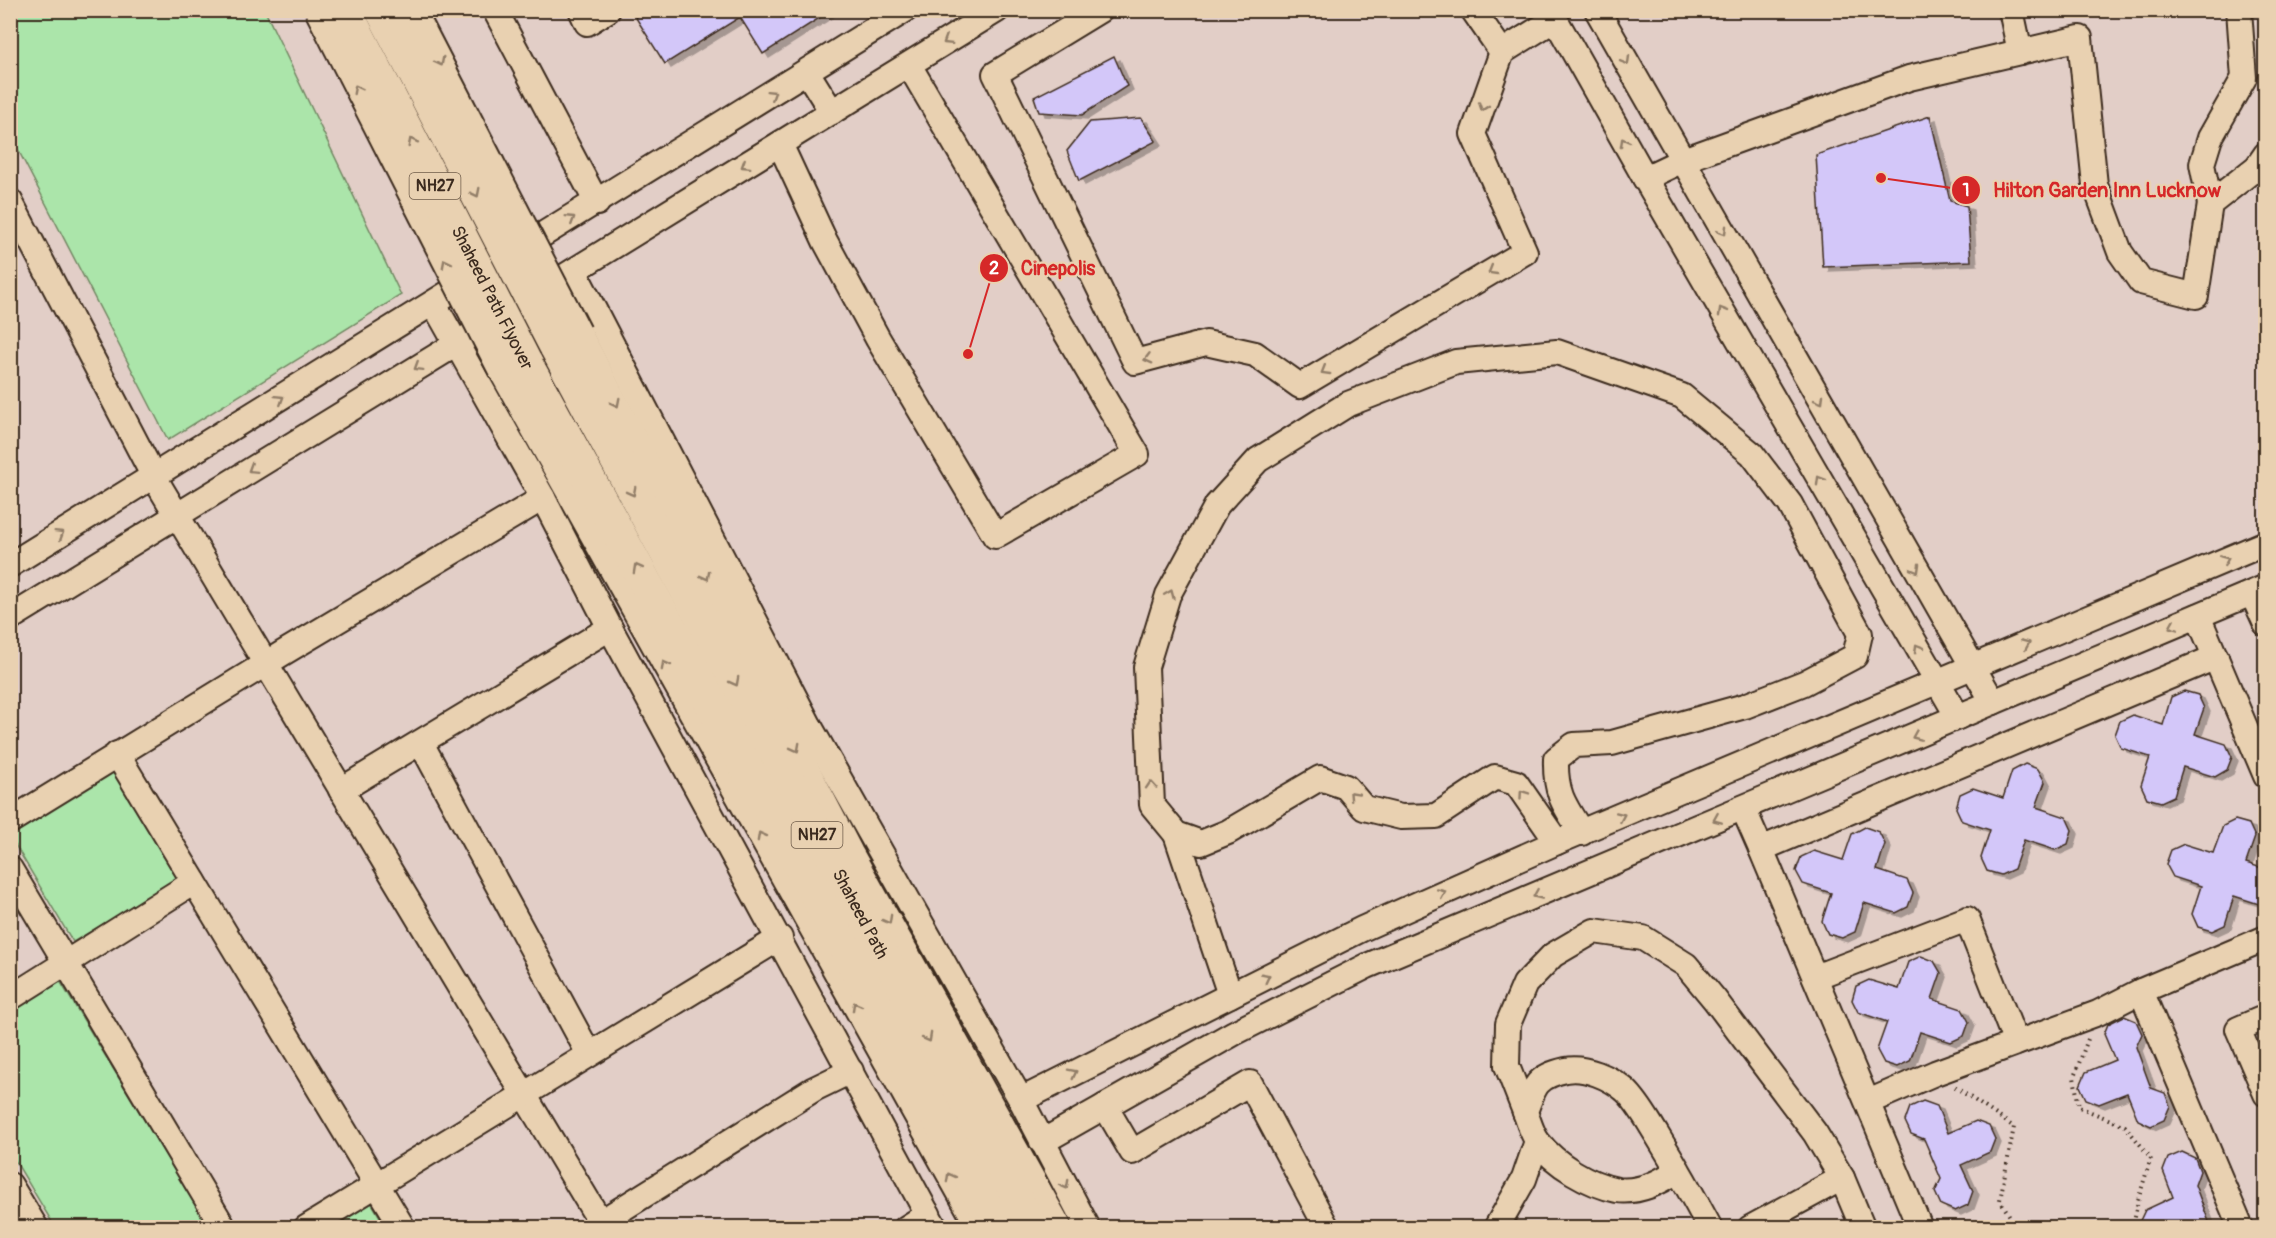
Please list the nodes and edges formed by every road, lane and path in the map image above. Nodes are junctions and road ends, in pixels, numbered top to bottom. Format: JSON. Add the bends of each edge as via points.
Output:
{"nodes":[{"id":1,"x":317,"y":10,"type":"edge"},
{"id":2,"x":345,"y":10,"type":"edge"},
{"id":3,"x":382,"y":10,"type":"edge"},
{"id":4,"x":413,"y":10,"type":"edge"},
{"id":5,"x":495,"y":10,"type":"edge"},
{"id":6,"x":581,"y":10,"type":"edge"},
{"id":7,"x":608,"y":10,"type":"edge"},
{"id":8,"x":905,"y":10,"type":"edge"},
{"id":9,"x":997,"y":10,"type":"edge"},
{"id":10,"x":1100,"y":10,"type":"edge"},
{"id":11,"x":1473,"y":10,"type":"edge"},
{"id":12,"x":1597,"y":10,"type":"edge"},
{"id":13,"x":2011,"y":10,"type":"edge"},
{"id":14,"x":2239,"y":10,"type":"edge"},
{"id":15,"x":1552,"y":15,"type":"edge"},
{"id":16,"x":1502,"y":52,"type":"junction"},
{"id":17,"x":2020,"y":52,"type":"junction"},
{"id":18,"x":909,"y":65,"type":"junction"},
{"id":19,"x":807,"y":72,"type":"junction"},
{"id":20,"x":832,"y":112,"type":"junction"},
{"id":21,"x":780,"y":144,"type":"junction"},
{"id":22,"x":2265,"y":154,"type":"edge"},
{"id":23,"x":1683,"y":160,"type":"junction"},
{"id":24,"x":1645,"y":178,"type":"junction"},
{"id":25,"x":10,"y":201,"type":"edge"},
{"id":26,"x":597,"y":203,"type":"junction"},
{"id":27,"x":2210,"y":204,"type":"junction"},
{"id":28,"x":574,"y":271,"type":"junction"},
{"id":29,"x":434,"y":304,"type":"junction"},
{"id":30,"x":567,"y":339,"type":"junction"},
{"id":31,"x":456,"y":344,"type":"junction"},
{"id":32,"x":513,"y":367,"type":"junction"},
{"id":33,"x":604,"y":440,"type":"joint"},
{"id":34,"x":576,"y":456,"type":"joint"},
{"id":35,"x":154,"y":477,"type":"junction"},
{"id":36,"x":543,"y":498,"type":"junction"},
{"id":37,"x":177,"y":516,"type":"junction"},
{"id":38,"x":2265,"y":543,"type":"edge"},
{"id":39,"x":10,"y":565,"type":"edge"},
{"id":40,"x":2259,"y":590,"type":"edge"},
{"id":41,"x":2198,"y":616,"type":"junction"},
{"id":42,"x":10,"y":618,"type":"edge"},
{"id":43,"x":2265,"y":624,"type":"edge"},
{"id":44,"x":610,"y":628,"type":"junction"},
{"id":45,"x":2216,"y":657,"type":"junction"},
{"id":46,"x":266,"y":664,"type":"junction"},
{"id":47,"x":1972,"y":667,"type":"junction"},
{"id":48,"x":1937,"y":682,"type":"junction"},
{"id":49,"x":1993,"y":702,"type":"junction"},
{"id":50,"x":1958,"y":717,"type":"junction"},
{"id":51,"x":421,"y":743,"type":"junction"},
{"id":52,"x":117,"y":754,"type":"junction"},
{"id":53,"x":2265,"y":776,"type":"edge"},
{"id":54,"x":341,"y":790,"type":"junction"},
{"id":55,"x":1743,"y":808,"type":"junction"},
{"id":56,"x":10,"y":821,"type":"edge"},
{"id":57,"x":1582,"y":833,"type":"junction"},
{"id":58,"x":1176,"y":834,"type":"junction"},
{"id":59,"x":1557,"y":842,"type":"junction"},
{"id":60,"x":1761,"y":849,"type":"junction"},
{"id":61,"x":10,"y":869,"type":"edge"},
{"id":62,"x":194,"y":882,"type":"junction"},
{"id":63,"x":780,"y":938,"type":"junction"},
{"id":64,"x":2265,"y":938,"type":"edge"},
{"id":65,"x":65,"y":963,"type":"junction"},
{"id":66,"x":1815,"y":977,"type":"junction"},
{"id":67,"x":2141,"y":991,"type":"junction"},
{"id":68,"x":1230,"y":995,"type":"junction"},
{"id":69,"x":10,"y":998,"type":"edge"},
{"id":70,"x":2098,"y":1013,"type":"junction"},
{"id":71,"x":2265,"y":1017,"type":"edge"},
{"id":72,"x":2016,"y":1043,"type":"junction"},
{"id":73,"x":589,"y":1054,"type":"junction"},
{"id":74,"x":851,"y":1071,"type":"junction"},
{"id":75,"x":1935,"y":1073,"type":"junction"},
{"id":76,"x":524,"y":1094,"type":"junction"},
{"id":77,"x":2265,"y":1094,"type":"edge"},
{"id":78,"x":1021,"y":1100,"type":"junction"},
{"id":79,"x":1868,"y":1102,"type":"junction"},
{"id":80,"x":1105,"y":1106,"type":"junction"},
{"id":81,"x":1525,"y":1112,"type":"junction"},
{"id":82,"x":1537,"y":1141,"type":"junction"},
{"id":83,"x":1042,"y":1142,"type":"junction"},
{"id":84,"x":1678,"y":1170,"type":"junction"},
{"id":85,"x":1842,"y":1178,"type":"junction"},
{"id":86,"x":377,"y":1184,"type":"junction"},
{"id":87,"x":10,"y":1185,"type":"edge"},
{"id":88,"x":932,"y":1221,"type":"edge"},
{"id":89,"x":602,"y":1225,"type":"edge"},
{"id":90,"x":36,"y":1227,"type":"edge"},
{"id":91,"x":224,"y":1227,"type":"edge"},
{"id":92,"x":306,"y":1227,"type":"edge"},
{"id":93,"x":403,"y":1227,"type":"edge"},
{"id":94,"x":906,"y":1227,"type":"edge"},
{"id":95,"x":979,"y":1227,"type":"edge"},
{"id":96,"x":998,"y":1227,"type":"edge"},
{"id":97,"x":1032,"y":1227,"type":"edge"},
{"id":98,"x":1060,"y":1227,"type":"edge"},
{"id":99,"x":1088,"y":1227,"type":"edge"},
{"id":100,"x":1327,"y":1227,"type":"edge"},
{"id":101,"x":1496,"y":1227,"type":"edge"},
{"id":102,"x":1710,"y":1227,"type":"edge"},
{"id":103,"x":1750,"y":1227,"type":"edge"},
{"id":104,"x":1863,"y":1227,"type":"edge"},
{"id":105,"x":1920,"y":1227,"type":"edge"},
{"id":106,"x":2017,"y":1227,"type":"edge"},
{"id":107,"x":2133,"y":1227,"type":"edge"},
{"id":108,"x":2241,"y":1227,"type":"edge"}],
"edges":[{"from":32,"to":1,"type":"street","one_way":true,"bridge":true},
{"from":32,"to":2,"type":"highway","name":"Shaheed Path Flyover","number":"NH27","one_way":true,"bridge":true},
{"from":3,"to":30,"type":"highway","name":"Shaheed Path Flyover","number":"NH27","one_way":true,"bridge":true},
{"from":4,"to":30,"type":"street","one_way":true,"bridge":true},
{"from":5,"to":26,"type":"street"},
{"from":6,"to":7,"type":"street","via":[[587,23]]},
{"from":8,"to":19,"type":"street"},
{"from":9,"to":18,"type":"street","one_way":true},
{"from":16,"to":10,"type":"street","one_way":true,"via":[[1473,134],[1525,252],[1300,386],[1255,354],[1206,343],[1135,362],[995,75]]},
{"from":11,"to":16,"type":"street"},
{"from":12,"to":23,"type":"street","one_way":true},
{"from":13,"to":17,"type":"street"},
{"from":14,"to":27,"type":"street","via":[[2244,78],[2210,138],[2202,164]]},
{"from":15,"to":16,"type":"street"},
{"from":24,"to":15,"type":"street","one_way":true},
{"from":17,"to":23,"type":"street","via":[[1909,78]]},
{"from":17,"to":27,"type":"street","via":[[2080,38],[2095,185],[2120,252],[2141,282],[2196,296]]},
{"from":18,"to":20,"type":"street"},
{"from":18,"to":21,"type":"street","via":[[1137,454],[995,536],[873,330],[825,241]]},
{"from":19,"to":20,"type":"street"},
{"from":26,"to":19,"type":"street","one_way":true},
{"from":20,"to":21,"type":"street"},
{"from":21,"to":28,"type":"street","one_way":true},
{"from":22,"to":27,"type":"street","via":[[2257,167]]},
{"from":23,"to":24,"type":"street"},
{"from":23,"to":47,"type":"street","one_way":true},
{"from":48,"to":24,"type":"street","one_way":true},
{"from":25,"to":35,"type":"street"},
{"from":29,"to":26,"type":"street","one_way":true},
{"from":28,"to":31,"type":"street"},
{"from":28,"to":78,"type":"street","via":[[809,724]]},
{"from":29,"to":31,"type":"street"},
{"from":35,"to":29,"type":"street","one_way":true},
{"from":30,"to":33,"type":"highway","name":"Shaheed Path Flyover","number":"NH27"},
{"from":30,"to":98,"type":"street","one_way":true},
{"from":31,"to":36,"type":"street"},
{"from":31,"to":37,"type":"street","one_way":true},
{"from":32,"to":34,"type":"highway","name":"Shaheed Path Flyover","number":"NH27"},
{"from":95,"to":32,"type":"street","one_way":true},
{"from":33,"to":97,"type":"highway","name":"Shaheed Path","number":"NH27","one_way":true},
{"from":96,"to":34,"type":"highway","name":"Shaheed Path","number":"NH27","one_way":true},
{"from":35,"to":37,"type":"street"},
{"from":39,"to":35,"type":"street","one_way":true},
{"from":36,"to":44,"type":"street"},
{"from":36,"to":46,"type":"street"},
{"from":37,"to":42,"type":"street"},
{"from":37,"to":46,"type":"street"},
{"from":47,"to":38,"type":"street","one_way":true},
{"from":40,"to":41,"type":"street"},
{"from":40,"to":43,"type":"street"},
{"from":41,"to":45,"type":"street"},
{"from":41,"to":49,"type":"street","one_way":true},
{"from":44,"to":51,"type":"street"},
{"from":44,"to":63,"type":"street"},
{"from":45,"to":53,"type":"street"},
{"from":45,"to":60,"type":"street"},
{"from":46,"to":52,"type":"street"},
{"from":46,"to":54,"type":"street"},
{"from":47,"to":48,"type":"street"},
{"from":47,"to":49,"type":"street"},
{"from":48,"to":50,"type":"street"},
{"from":57,"to":48,"type":"street","one_way":true},
{"from":49,"to":50,"type":"street"},
{"from":50,"to":55,"type":"street","one_way":true},
{"from":51,"to":54,"type":"street"},
{"from":51,"to":73,"type":"street"},
{"from":52,"to":56,"type":"street"},
{"from":52,"to":62,"type":"street"},
{"from":54,"to":76,"type":"street"},
{"from":55,"to":60,"type":"street"},
{"from":55,"to":80,"type":"street","one_way":true,"via":[[1367,966],[1233,1033]]},
{"from":58,"to":57,"type":"street","one_way":true,"via":[[1152,805],[1146,667],[1168,595],[1217,505],[1258,460],[1348,404],[1456,362],[1557,352],[1682,396],[1752,454],[1790,504],[1860,634],[1855,656],[1804,683],[1745,706],[1682,724],[1612,743],[1574,745],[1564,751],[1556,759],[1556,780],[1562,802]]},
{"from":57,"to":59,"type":"street"},
{"from":59,"to":58,"type":"street","one_way":true,"via":[[1516,783],[1495,777],[1436,816],[1401,817],[1365,807],[1346,787],[1320,778],[1228,832],[1201,843]]},
{"from":58,"to":68,"type":"street"},
{"from":68,"to":59,"type":"street","one_way":true,"via":[[1362,928]]},
{"from":60,"to":66,"type":"street"},
{"from":61,"to":65,"type":"street"},
{"from":62,"to":65,"type":"street"},
{"from":62,"to":86,"type":"street"},
{"from":63,"to":73,"type":"street"},
{"from":63,"to":74,"type":"street"},
{"from":64,"to":67,"type":"street"},
{"from":65,"to":69,"type":"street"},
{"from":65,"to":91,"type":"street"},
{"from":66,"to":72,"type":"street","via":[[1967,919]]},
{"from":66,"to":79,"type":"street"},
{"from":67,"to":70,"type":"street"},
{"from":67,"to":108,"type":"street"},
{"from":78,"to":68,"type":"street","one_way":true},
{"from":70,"to":72,"type":"street"},
{"from":70,"to":107,"type":"path","via":[[2074,1077],[2079,1107],[2125,1126],[2151,1158]]},
{"from":71,"to":77,"type":"street","via":[[2238,1029]]},
{"from":72,"to":75,"type":"street"},
{"from":73,"to":76,"type":"street"},
{"from":74,"to":88,"type":"street"},
{"from":74,"to":89,"type":"street","via":[[814,1089]]},
{"from":75,"to":79,"type":"street"},
{"from":75,"to":106,"type":"path","via":[[2014,1127],[2000,1200]]},
{"from":76,"to":86,"type":"street"},
{"from":76,"to":89,"type":"street"},
{"from":78,"to":83,"type":"street"},
{"from":79,"to":105,"type":"street"},
{"from":80,"to":83,"type":"street"},
{"from":80,"to":100,"type":"street","via":[[1132,1152],[1250,1083]]},
{"from":81,"to":82,"type":"street"},
{"from":81,"to":84,"type":"street","via":[[1533,1089],[1549,1073],[1577,1068],[1609,1080],[1625,1091],[1647,1119]]},
{"from":81,"to":85,"type":"street","via":[[1508,1066],[1508,1024],[1525,984],[1553,955],[1594,931],[1643,938],[1686,965],[1815,1133]]},
{"from":82,"to":84,"type":"street","via":[[1563,1168],[1618,1190],[1642,1188],[1663,1181]]},
{"from":82,"to":101,"type":"street","via":[[1524,1179]]},
{"from":83,"to":99,"type":"street","one_way":true},
{"from":84,"to":102,"type":"street"},
{"from":85,"to":103,"type":"street"},
{"from":85,"to":104,"type":"street"},
{"from":86,"to":92,"type":"street"},
{"from":86,"to":93,"type":"street"},
{"from":87,"to":90,"type":"street"},
{"from":88,"to":94,"type":"street"}]}
